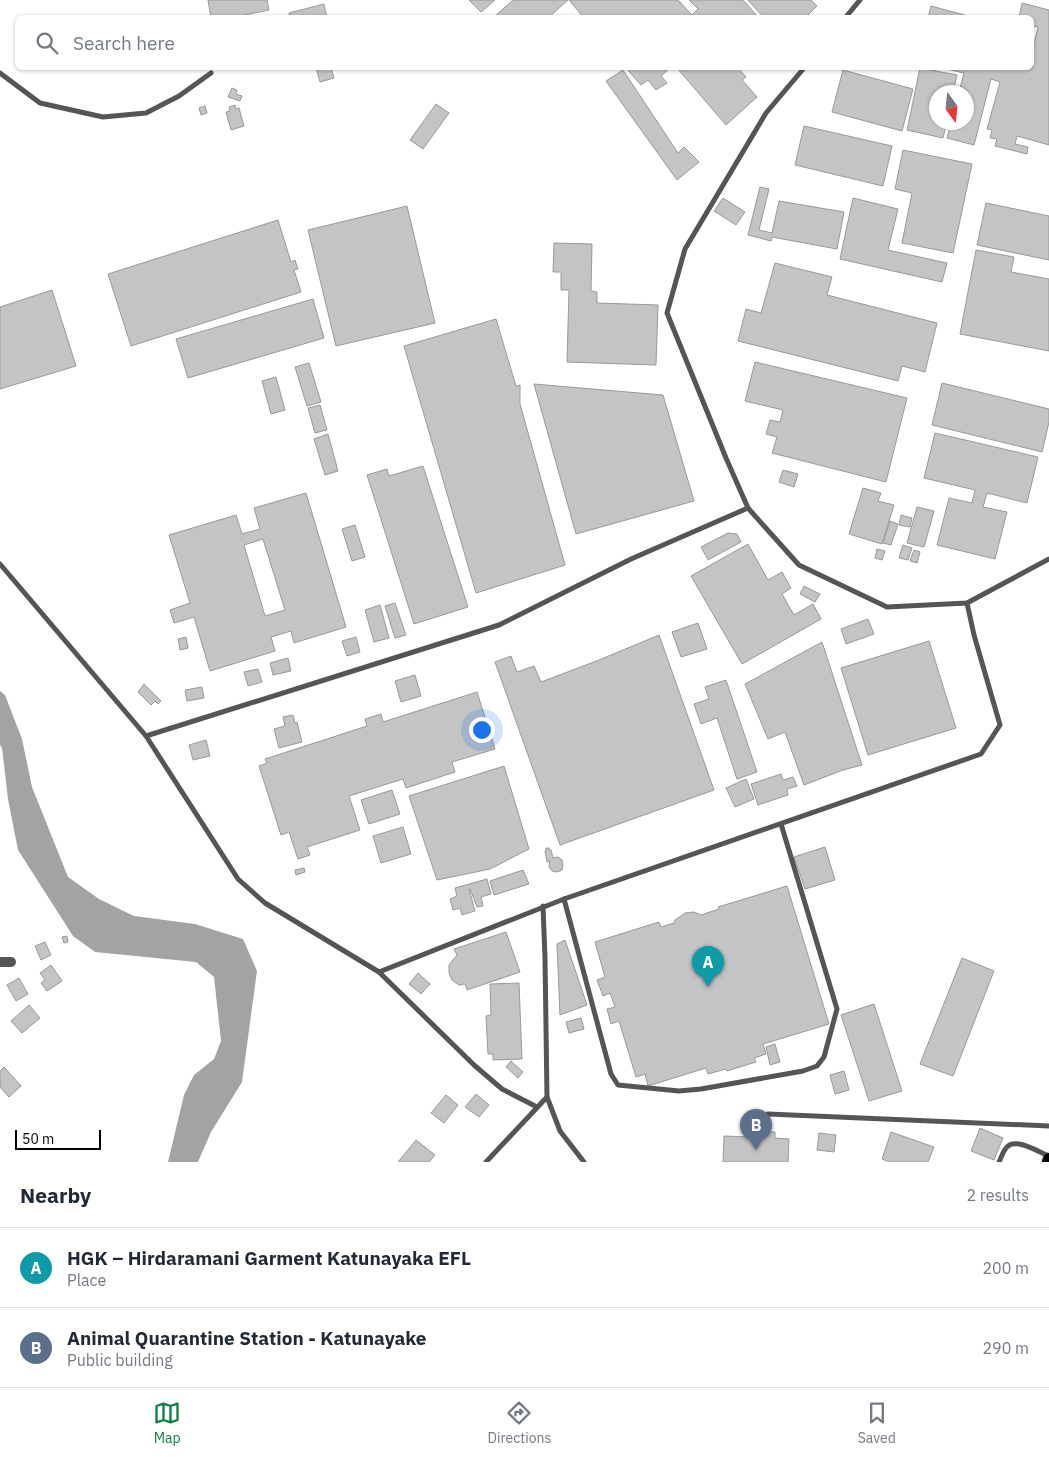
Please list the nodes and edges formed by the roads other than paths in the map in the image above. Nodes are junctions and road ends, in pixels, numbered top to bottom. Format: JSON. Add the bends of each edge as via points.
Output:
{"nodes":[{"id":1,"x":860,"y":0,"type":"edge"},
{"id":2,"x":848,"y":15,"type":"edge"},
{"id":3,"x":802,"y":70,"type":"edge"},
{"id":4,"x":0,"y":73,"type":"edge"},
{"id":5,"x":211,"y":73,"type":"dead end"},
{"id":6,"x":748,"y":508,"type":"junction"},
{"id":7,"x":1049,"y":558,"type":"edge"},
{"id":8,"x":0,"y":564,"type":"edge"},
{"id":9,"x":967,"y":603,"type":"junction"},
{"id":10,"x":146,"y":736,"type":"junction"},
{"id":11,"x":781,"y":824,"type":"junction"},
{"id":12,"x":564,"y":899,"type":"junction"},
{"id":13,"x":543,"y":906,"type":"junction"},
{"id":14,"x":0,"y":962,"type":"edge"},
{"id":15,"x":11,"y":962,"type":"dead end"},
{"id":16,"x":379,"y":972,"type":"junction"},
{"id":17,"x":547,"y":1096,"type":"junction"},
{"id":18,"x":537,"y":1107,"type":"junction"},
{"id":19,"x":768,"y":1114,"type":"dead end"},
{"id":20,"x":1049,"y":1126,"type":"edge"},
{"id":21,"x":1049,"y":1159,"type":"edge"},
{"id":22,"x":486,"y":1162,"type":"edge"},
{"id":23,"x":584,"y":1162,"type":"edge"},
{"id":24,"x":999,"y":1162,"type":"edge"}],
"edges":[{"from":1,"to":2,"type":"lane"},
{"from":3,"to":6,"type":"lane","via":[[766,113],[686,249],[668,313]]},
{"from":4,"to":5,"type":"lane","via":[[40,103],[103,117],[146,112],[180,96]]},
{"from":6,"to":9,"type":"lane","via":[[799,565],[887,607]]},
{"from":6,"to":10,"type":"lane","via":[[631,559],[499,625]]},
{"from":7,"to":9,"type":"lane"},
{"from":8,"to":10,"type":"lane"},
{"from":9,"to":11,"type":"lane","via":[[1000,725],[980,754]]},
{"from":10,"to":16,"type":"lane","via":[[238,879],[264,903]]},
{"from":11,"to":12,"type":"lane"},
{"from":11,"to":12,"type":"lane","via":[[837,1008],[824,1057],[817,1066],[694,1090],[618,1084],[611,1074]]},
{"from":12,"to":13,"type":"lane"},
{"from":13,"to":16,"type":"lane"},
{"from":13,"to":17,"type":"lane"},
{"from":14,"to":15,"type":"street"},
{"from":16,"to":18,"type":"lane","via":[[502,1089]]},
{"from":17,"to":18,"type":"lane"},
{"from":17,"to":23,"type":"lane","via":[[560,1131]]},
{"from":18,"to":22,"type":"lane"},
{"from":19,"to":20,"type":"lane"},
{"from":21,"to":24,"type":"lane","via":[[1019,1143],[1012,1143]]}]}
